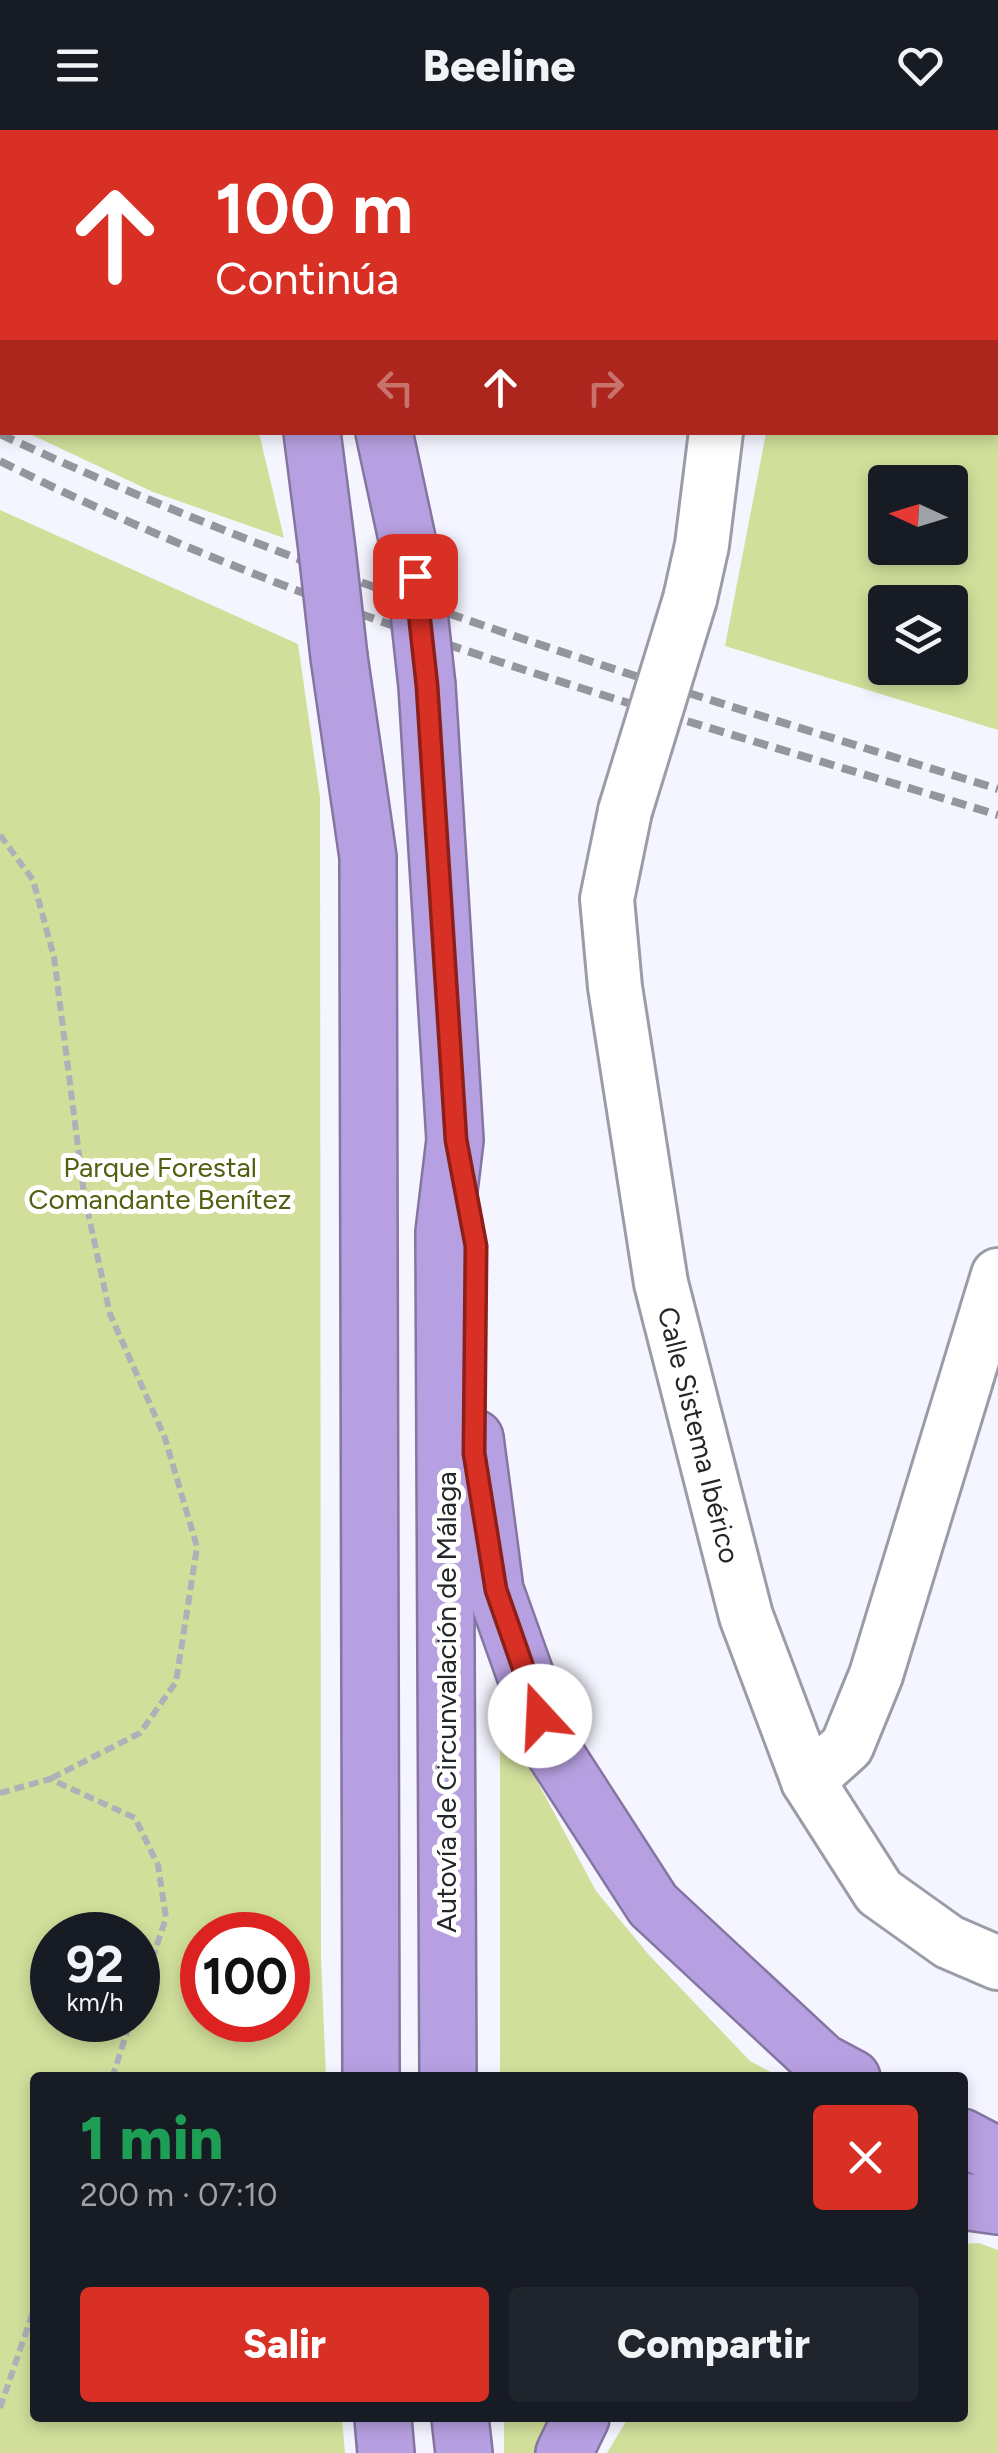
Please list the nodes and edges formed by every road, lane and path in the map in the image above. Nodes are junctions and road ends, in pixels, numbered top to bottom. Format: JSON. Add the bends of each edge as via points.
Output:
{"nodes":[{"id":1,"x":312,"y":435,"type":"edge"},
{"id":2,"x":385,"y":435,"type":"edge"},
{"id":3,"x":716,"y":435,"type":"edge"},
{"id":4,"x":0,"y":835,"type":"edge"},
{"id":5,"x":456,"y":1140,"type":"junction"},
{"id":6,"x":998,"y":1275,"type":"edge"},
{"id":7,"x":50,"y":1779,"type":"junction"},
{"id":8,"x":808,"y":1781,"type":"junction"},
{"id":9,"x":0,"y":1793,"type":"edge"},
{"id":10,"x":160,"y":1936,"type":"edge"},
{"id":11,"x":998,"y":1964,"type":"edge"},
{"id":12,"x":124,"y":2042,"type":"edge"},
{"id":13,"x":114,"y":2072,"type":"edge"},
{"id":14,"x":371,"y":2072,"type":"edge"},
{"id":15,"x":448,"y":2072,"type":"edge"},
{"id":16,"x":841,"y":2072,"type":"edge"},
{"id":17,"x":968,"y":2139,"type":"edge"},
{"id":18,"x":998,"y":2156,"type":"edge"},
{"id":19,"x":968,"y":2202,"type":"edge"},
{"id":20,"x":998,"y":2206,"type":"edge"},
{"id":21,"x":30,"y":2321,"type":"edge"},
{"id":22,"x":0,"y":2408,"type":"edge"},
{"id":23,"x":383,"y":2422,"type":"edge"},
{"id":24,"x":460,"y":2422,"type":"edge"},
{"id":25,"x":579,"y":2422,"type":"edge"},
{"id":26,"x":386,"y":2453,"type":"edge"},
{"id":27,"x":464,"y":2453,"type":"edge"},
{"id":28,"x":564,"y":2453,"type":"edge"}],
"edges":[{"from":1,"to":14,"type":"highway","bridge":true,"via":[[368,858]]},
{"from":2,"to":5,"type":"highway","name":"Autovía de Circunvalación de Málaga","bridge":true,"via":[[415,576],[427,686]]},
{"from":3,"to":8,"type":"street","name":"Calle Sistema Ibérico","bridge":true,"via":[[690,598],[625,812],[608,899],[660,1283],[746,1616]]},
{"from":4,"to":7,"type":"path","via":[[33,880],[54,957],[84,1194],[110,1314],[165,1438],[197,1548],[176,1682],[140,1733]]},
{"from":5,"to":15,"type":"highway","name":"Autovía de Circunvalación de Málaga","via":[[444,1232]]},
{"from":5,"to":16,"type":"highway","via":[[476,1246],[474,1453],[496,1590],[551,1747],[653,1905]]},
{"from":6,"to":8,"type":"street","via":[[876,1675],[847,1746]]},
{"from":7,"to":9,"type":"path"},
{"from":7,"to":10,"type":"path","via":[[135,1818],[158,1865],[166,1918]]},
{"from":8,"to":11,"type":"street","name":"Calle Sistema Ibérico","via":[[879,1892],[949,1942]]},
{"from":12,"to":13,"type":"path"},
{"from":17,"to":18,"type":"highway"},
{"from":19,"to":20,"type":"highway"},
{"from":21,"to":22,"type":"path"},
{"from":23,"to":26,"type":"highway"},
{"from":24,"to":27,"type":"highway"},
{"from":25,"to":28,"type":"highway"}]}
